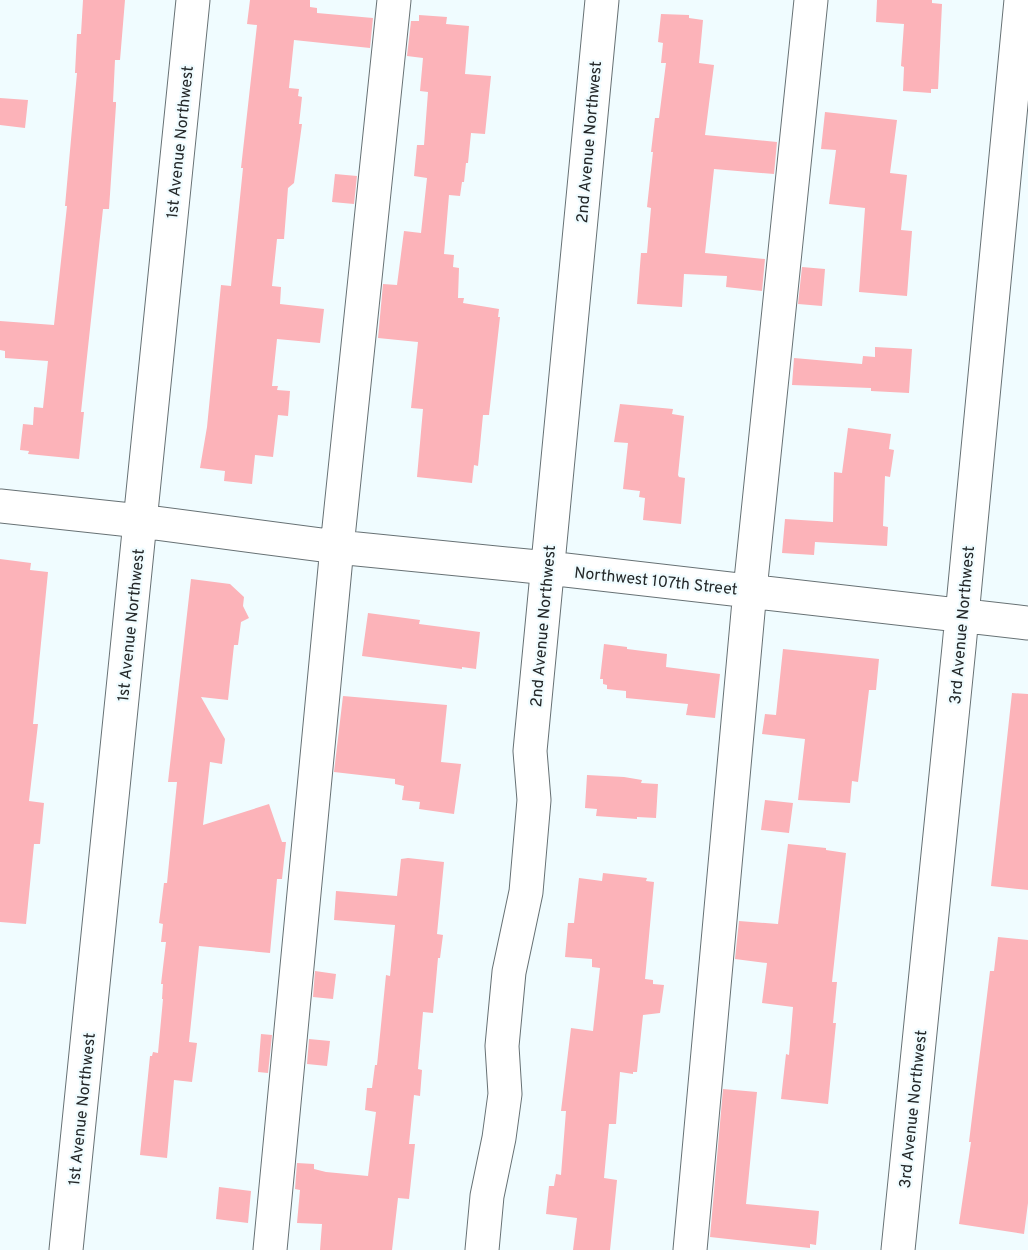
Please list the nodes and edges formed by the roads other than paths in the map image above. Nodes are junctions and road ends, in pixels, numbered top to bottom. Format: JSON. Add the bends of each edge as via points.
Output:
{"nodes":[{"id":1,"x":193,"y":0,"type":"edge"},
{"id":2,"x":394,"y":0,"type":"edge"},
{"id":3,"x":602,"y":0,"type":"edge"},
{"id":4,"x":811,"y":0,"type":"edge"},
{"id":5,"x":1021,"y":0,"type":"edge"},
{"id":6,"x":0,"y":506,"type":"edge"},
{"id":7,"x":141,"y":521,"type":"junction"},
{"id":8,"x":337,"y":547,"type":"junction"},
{"id":9,"x":548,"y":568,"type":"junction"},
{"id":10,"x":750,"y":591,"type":"junction"},
{"id":11,"x":962,"y":616,"type":"junction"},
{"id":12,"x":1028,"y":623,"type":"edge"},
{"id":13,"x":66,"y":1250,"type":"edge"},
{"id":14,"x":270,"y":1250,"type":"edge"},
{"id":15,"x":482,"y":1250,"type":"edge"},
{"id":16,"x":690,"y":1250,"type":"edge"},
{"id":17,"x":898,"y":1250,"type":"edge"}],
"edges":[{"from":1,"to":7,"type":"street","name":"1st Avenue Northwest"},
{"from":2,"to":8,"type":"street"},
{"from":3,"to":9,"type":"street","name":"2nd Avenue Northwest"},
{"from":4,"to":10,"type":"street"},
{"from":5,"to":11,"type":"street","name":"3rd Avenue Northwest"},
{"from":6,"to":7,"type":"street","name":"Northwest 107th Street"},
{"from":7,"to":8,"type":"street","name":"Northwest 107th Street"},
{"from":7,"to":13,"type":"street","name":"1st Avenue Northwest"},
{"from":8,"to":9,"type":"street","name":"Northwest 107th Street"},
{"from":8,"to":14,"type":"street"},
{"from":9,"to":10,"type":"street","name":"Northwest 107th Street"},
{"from":9,"to":15,"type":"street","name":"2nd Avenue Northwest","via":[[530,751],[534,800],[526,892],[508,972],[502,1046],[505,1094]]},
{"from":10,"to":11,"type":"street","name":"Northwest 107th Street"},
{"from":10,"to":16,"type":"street"},
{"from":11,"to":12,"type":"street","name":"Northwest 107th Street"},
{"from":11,"to":17,"type":"street","name":"3rd Avenue Northwest"}]}
